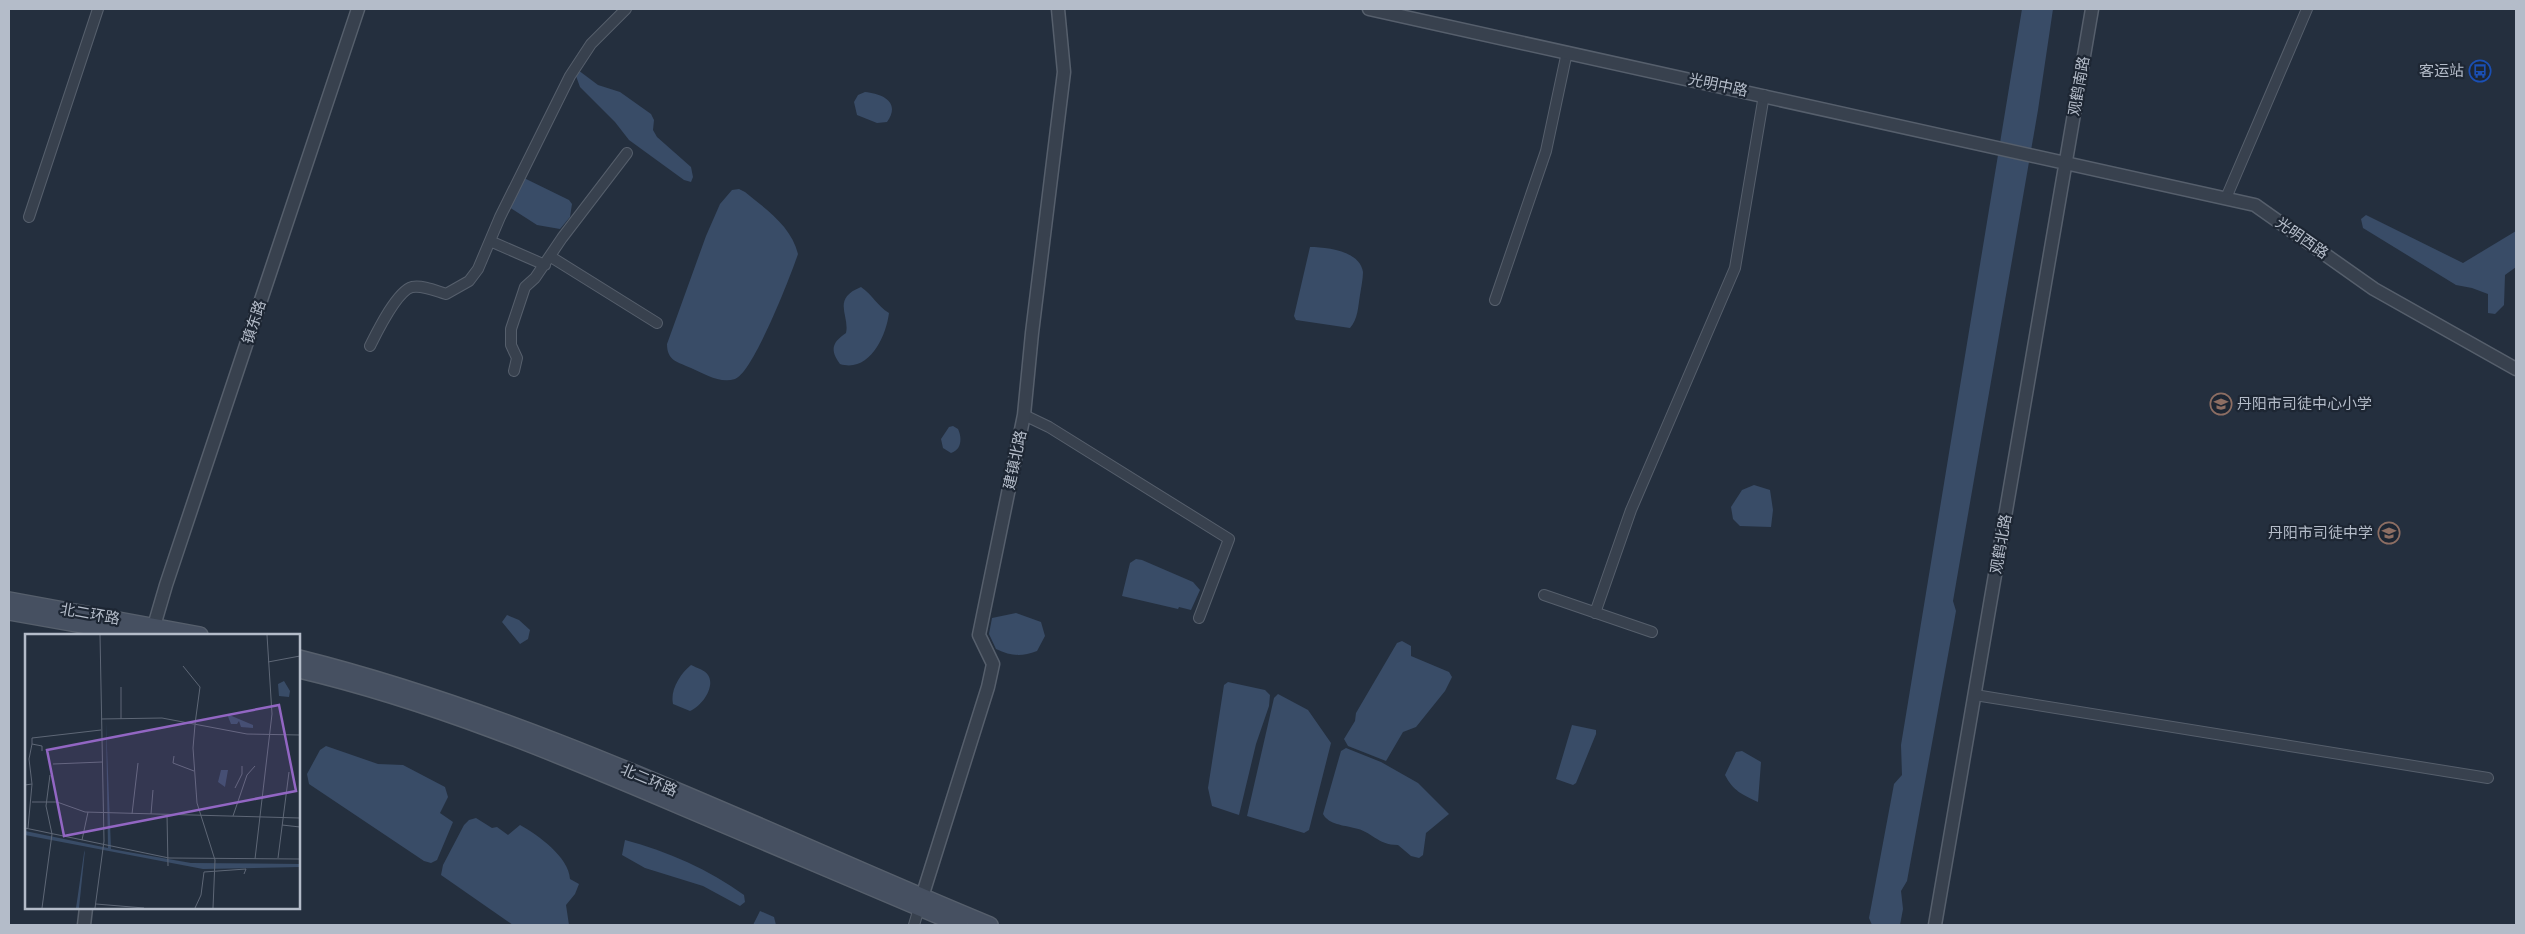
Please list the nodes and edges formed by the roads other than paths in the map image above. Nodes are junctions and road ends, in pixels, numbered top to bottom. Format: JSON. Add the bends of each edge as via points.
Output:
{"nodes":[{"id":1,"x":98,"y":9,"type":"edge"},
{"id":2,"x":358,"y":9,"type":"edge"},
{"id":3,"x":626,"y":9,"type":"edge"},
{"id":4,"x":1058,"y":9,"type":"edge"},
{"id":5,"x":1370,"y":9,"type":"edge"},
{"id":6,"x":2092,"y":9,"type":"edge"},
{"id":7,"x":2306,"y":9,"type":"edge"},
{"id":8,"x":1396,"y":12,"type":"edge"},
{"id":9,"x":1567,"y":52,"type":"junction"},
{"id":10,"x":1764,"y":95,"type":"junction"},
{"id":11,"x":627,"y":153,"type":"dead end"},
{"id":12,"x":2066,"y":162,"type":"junction"},
{"id":13,"x":2226,"y":198,"type":"junction"},
{"id":14,"x":30,"y":217,"type":"dead end"},
{"id":15,"x":490,"y":241,"type":"junction"},
{"id":16,"x":548,"y":261,"type":"junction"},
{"id":17,"x":1495,"y":300,"type":"dead end"},
{"id":18,"x":657,"y":323,"type":"dead end"},
{"id":19,"x":370,"y":346,"type":"dead end"},
{"id":20,"x":2516,"y":369,"type":"edge"},
{"id":21,"x":514,"y":372,"type":"dead end"},
{"id":22,"x":1024,"y":415,"type":"junction"},
{"id":23,"x":1544,"y":594,"type":"dead end"},
{"id":24,"x":9,"y":600,"type":"edge"},
{"id":25,"x":9,"y":612,"type":"edge"},
{"id":26,"x":1595,"y":613,"type":"junction"},
{"id":27,"x":1199,"y":618,"type":"dead end"},
{"id":28,"x":154,"y":631,"type":"edge"},
{"id":29,"x":1652,"y":632,"type":"dead end"},
{"id":30,"x":133,"y":634,"type":"edge"},
{"id":31,"x":188,"y":634,"type":"edge"},
{"id":32,"x":300,"y":658,"type":"edge"},
{"id":33,"x":300,"y":670,"type":"edge"},
{"id":34,"x":1975,"y":694,"type":"junction"},
{"id":35,"x":2488,"y":778,"type":"dead end"},
{"id":36,"x":920,"y":902,"type":"junction"},
{"id":37,"x":86,"y":909,"type":"edge"},
{"id":38,"x":84,"y":925,"type":"edge"},
{"id":39,"x":914,"y":925,"type":"edge"},
{"id":40,"x":960,"y":925,"type":"edge"},
{"id":41,"x":990,"y":925,"type":"edge"},
{"id":42,"x":1935,"y":925,"type":"edge"}],
"edges":[{"from":1,"to":14,"type":"street"},
{"from":2,"to":28,"type":"street","name":"镇东路"},
{"from":3,"to":15,"type":"street","via":[[591,44],[570,76]]},
{"from":4,"to":22,"type":"street","name":"建镇北路","via":[[1064,72]]},
{"from":5,"to":8,"type":"street","name":"光明中路"},
{"from":6,"to":12,"type":"street","name":"观鹤南路"},
{"from":7,"to":13,"type":"street"},
{"from":8,"to":9,"type":"street","name":"光明中路"},
{"from":9,"to":10,"type":"street","name":"光明中路"},
{"from":9,"to":17,"type":"street","via":[[1546,151]]},
{"from":10,"to":12,"type":"street","name":"光明中路"},
{"from":10,"to":26,"type":"street","via":[[1735,268],[1631,510]]},
{"from":11,"to":16,"type":"street"},
{"from":12,"to":13,"type":"street","name":"光明西路"},
{"from":12,"to":34,"type":"street","name":"观鹤北路"},
{"from":13,"to":20,"type":"street","name":"光明西路","via":[[2255,205],[2374,289]]},
{"from":15,"to":16,"type":"street"},
{"from":15,"to":19,"type":"street","via":[[469,281],[446,294],[418,287],[401,294]]},
{"from":16,"to":18,"type":"street"},
{"from":16,"to":21,"type":"street","via":[[525,287],[515,312],[511,329],[517,358]]},
{"from":22,"to":27,"type":"street","via":[[1049,427],[1229,539]]},
{"from":22,"to":36,"type":"street","name":"建镇北路","via":[[979,635],[993,664]]},
{"from":23,"to":26,"type":"street"},
{"from":24,"to":28,"type":"main road","name":"北二环路"},
{"from":25,"to":30,"type":"main road","name":"北二环路"},
{"from":26,"to":29,"type":"street"},
{"from":28,"to":31,"type":"main road","name":"北二环路"},
{"from":32,"to":36,"type":"main road","name":"北二环路","via":[[409,690],[562,744]]},
{"from":33,"to":36,"type":"main road","name":"北二环路","via":[[485,727]]},
{"from":34,"to":35,"type":"street"},
{"from":34,"to":42,"type":"street","name":"观鹤北路"},
{"from":36,"to":39,"type":"street"},
{"from":36,"to":40,"type":"main road","name":"北二环路"},
{"from":36,"to":41,"type":"main road","name":"北二环路"},
{"from":37,"to":38,"type":"street"}]}
